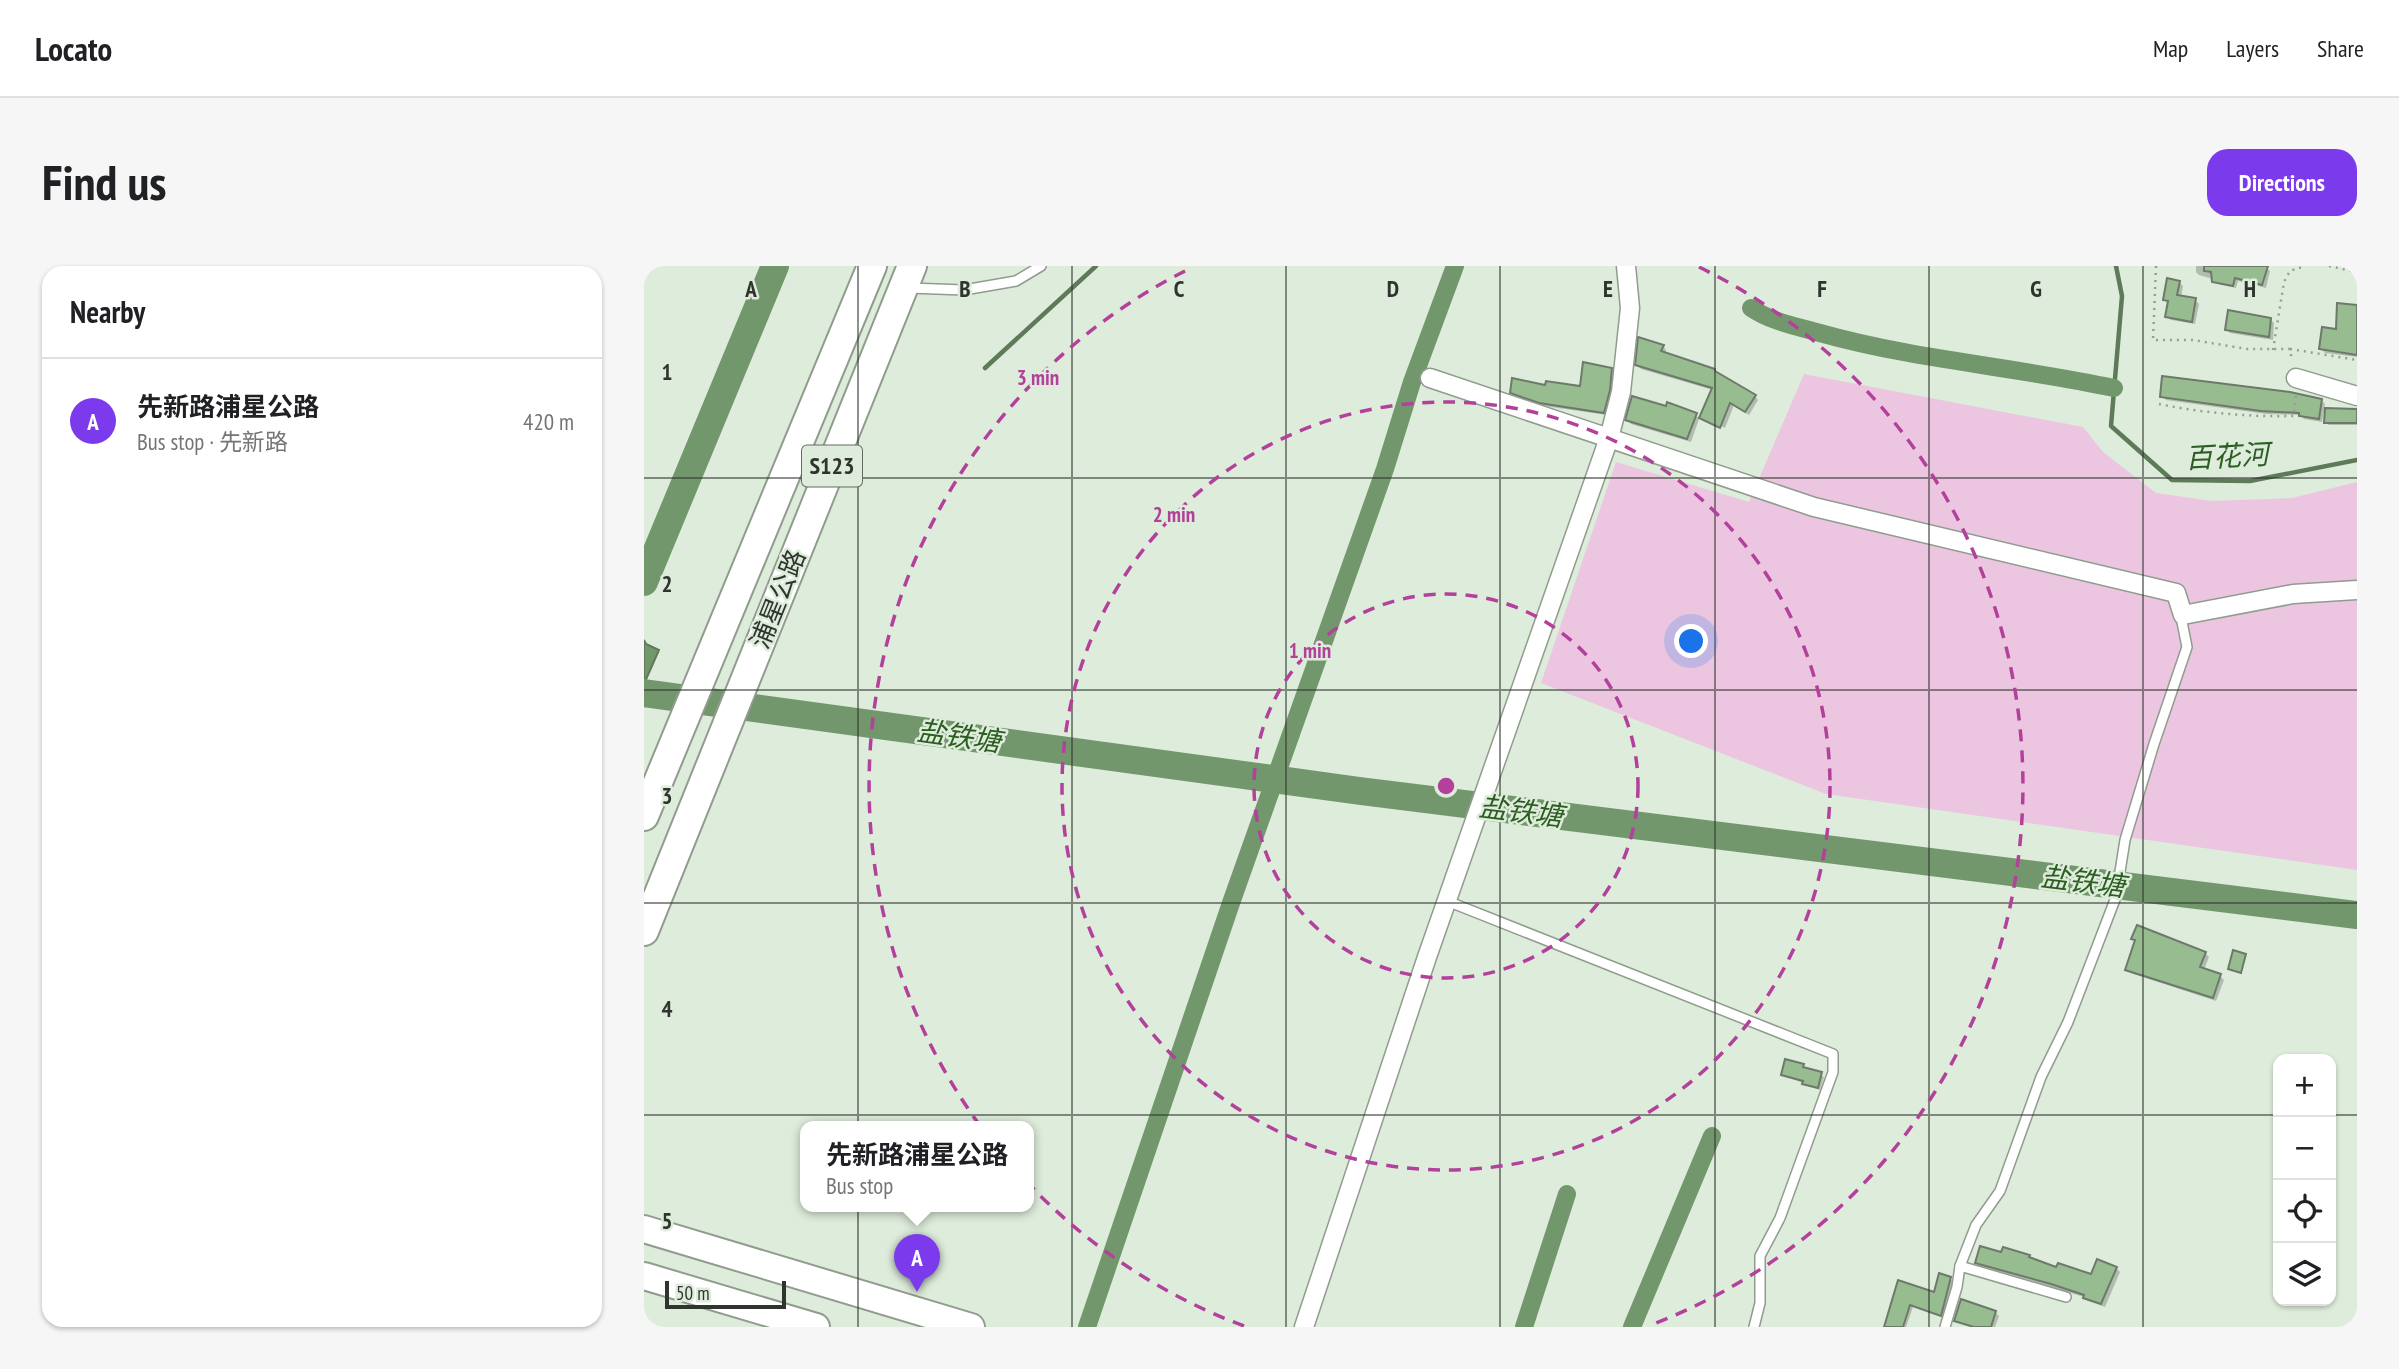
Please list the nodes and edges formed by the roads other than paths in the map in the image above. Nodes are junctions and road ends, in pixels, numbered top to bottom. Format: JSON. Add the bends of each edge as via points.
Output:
{"nodes":[{"id":1,"x":872,"y":266,"type":"edge"},
{"id":2,"x":1041,"y":266,"type":"edge"},
{"id":3,"x":1626,"y":266,"type":"edge"},
{"id":4,"x":908,"y":277,"type":"edge"},
{"id":5,"x":1430,"y":378,"type":"dead end"},
{"id":6,"x":2296,"y":378,"type":"road end"},
{"id":7,"x":2357,"y":396,"type":"edge"},
{"id":8,"x":1609,"y":438,"type":"junction"},
{"id":9,"x":2357,"y":590,"type":"edge"},
{"id":10,"x":2176,"y":593,"type":"junction"},
{"id":11,"x":644,"y":816,"type":"edge"},
{"id":12,"x":1447,"y":901,"type":"junction"},
{"id":13,"x":644,"y":931,"type":"edge"},
{"id":14,"x":644,"y":1228,"type":"edge"},
{"id":15,"x":1960,"y":1266,"type":"junction"},
{"id":16,"x":644,"y":1276,"type":"edge"},
{"id":17,"x":2066,"y":1297,"type":"dead end"},
{"id":18,"x":816,"y":1327,"type":"edge"},
{"id":19,"x":971,"y":1327,"type":"edge"},
{"id":20,"x":1304,"y":1327,"type":"edge"},
{"id":21,"x":1754,"y":1327,"type":"edge"},
{"id":22,"x":1945,"y":1327,"type":"edge"}],
"edges":[{"from":1,"to":11,"type":"main road","name":"浦星公路","number":"S123"},
{"from":2,"to":4,"type":"lane","via":[[1016,281],[964,290]]},
{"from":3,"to":8,"type":"street","via":[[1630,308],[1621,392]]},
{"from":4,"to":13,"type":"main road","name":"浦星公路","number":"S123"},
{"from":5,"to":8,"type":"street"},
{"from":6,"to":7,"type":"street"},
{"from":8,"to":10,"type":"street","via":[[1814,507]]},
{"from":8,"to":12,"type":"street"},
{"from":9,"to":10,"type":"street","via":[[2293,594],[2183,615]]},
{"from":10,"to":15,"type":"lane","via":[[2187,647],[2125,841],[2116,897],[2068,1022],[2041,1077],[2000,1191],[1976,1225]]},
{"from":12,"to":20,"type":"street"},
{"from":12,"to":21,"type":"lane","via":[[1833,1054],[1829,1085],[1780,1218],[1760,1256],[1760,1303]]},
{"from":14,"to":19,"type":"main road"},
{"from":15,"to":17,"type":"lane"},
{"from":15,"to":22,"type":"lane"},
{"from":16,"to":18,"type":"main road"}]}
